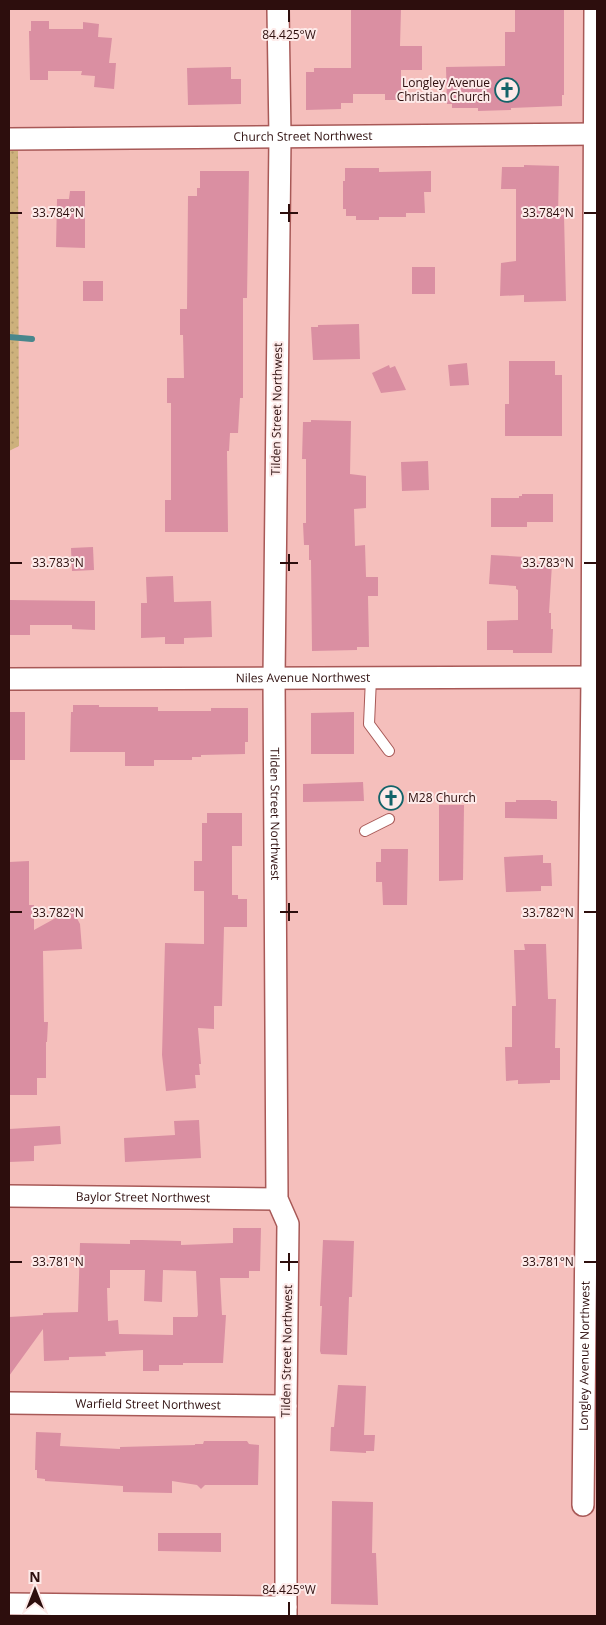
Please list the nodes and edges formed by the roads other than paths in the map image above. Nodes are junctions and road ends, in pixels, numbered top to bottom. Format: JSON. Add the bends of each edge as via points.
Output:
{"nodes":[{"id":1,"x":278,"y":9,"type":"edge"},
{"id":2,"x":595,"y":9,"type":"edge"},
{"id":3,"x":596,"y":134,"type":"edge"},
{"id":4,"x":280,"y":137,"type":"junction"},
{"id":5,"x":9,"y":139,"type":"edge"},
{"id":6,"x":594,"y":677,"type":"edge"},
{"id":7,"x":274,"y":678,"type":"junction"},
{"id":8,"x":371,"y":678,"type":"junction"},
{"id":9,"x":9,"y":679,"type":"edge"},
{"id":10,"x":389,"y":751,"type":"dead end"},
{"id":11,"x":389,"y":819,"type":"dead end"},
{"id":12,"x":365,"y":831,"type":"dead end"},
{"id":13,"x":9,"y":1196,"type":"edge"},
{"id":14,"x":277,"y":1199,"type":"junction"},
{"id":15,"x":592,"y":1203,"type":"edge"},
{"id":16,"x":9,"y":1402,"type":"edge"},
{"id":17,"x":286,"y":1406,"type":"junction"},
{"id":18,"x":583,"y":1505,"type":"dead end"},
{"id":19,"x":9,"y":1604,"type":"edge"},
{"id":20,"x":286,"y":1612,"type":"edge"}],
"edges":[{"from":1,"to":4,"type":"street","name":"Tilden Street Northwest"},
{"from":2,"to":3,"type":"street","name":"Longley Avenue Northwest"},
{"from":3,"to":4,"type":"street","name":"Church Street Northwest"},
{"from":3,"to":6,"type":"street","name":"Longley Avenue Northwest"},
{"from":4,"to":5,"type":"street","name":"Church Street Northwest"},
{"from":4,"to":7,"type":"street","name":"Tilden Street Northwest"},
{"from":6,"to":8,"type":"street","name":"Niles Avenue Northwest"},
{"from":6,"to":15,"type":"street","name":"Longley Avenue Northwest"},
{"from":7,"to":8,"type":"street","name":"Niles Avenue Northwest"},
{"from":7,"to":9,"type":"street","name":"Niles Avenue Northwest"},
{"from":7,"to":14,"type":"street","name":"Tilden Street Northwest"},
{"from":8,"to":10,"type":"lane","via":[[369,724]]},
{"from":11,"to":12,"type":"lane"},
{"from":13,"to":14,"type":"street","name":"Baylor Street Northwest"},
{"from":14,"to":17,"type":"street","name":"Tilden Street Northwest","via":[[288,1224]]},
{"from":15,"to":18,"type":"street","name":"Longley Avenue Northwest"},
{"from":16,"to":17,"type":"street","name":"Warfield Street Northwest"},
{"from":17,"to":20,"type":"street","name":"Tilden Street Northwest"},
{"from":19,"to":20,"type":"street"}]}
